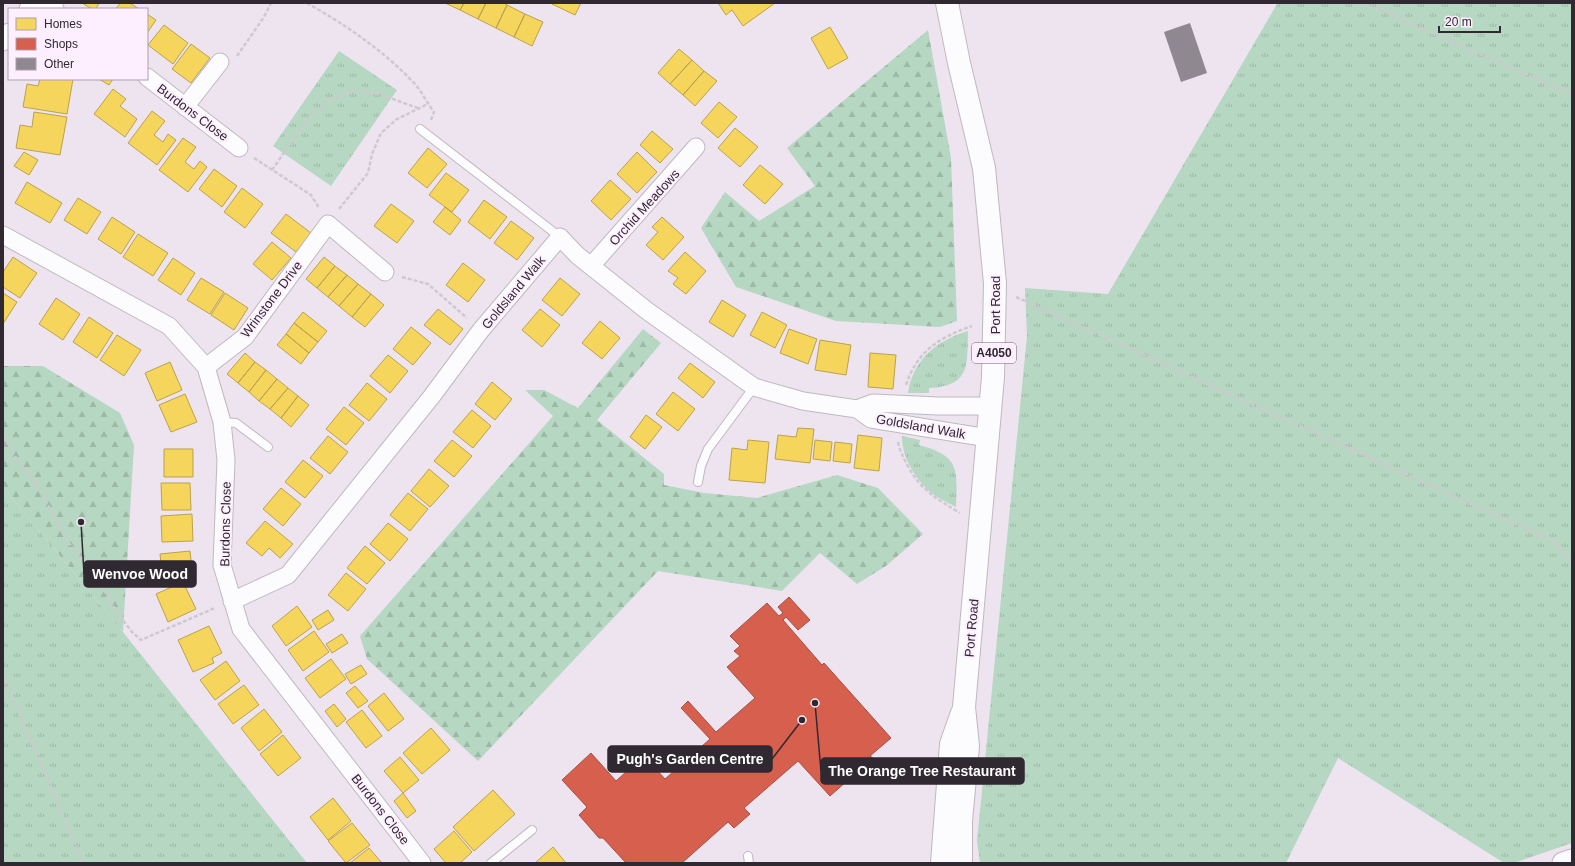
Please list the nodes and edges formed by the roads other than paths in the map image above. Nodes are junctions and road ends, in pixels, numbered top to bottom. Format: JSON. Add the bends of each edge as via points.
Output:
{"nodes":[{"id":1,"x":43,"y":3,"type":"edge"},
{"id":2,"x":947,"y":3,"type":"edge"},
{"id":3,"x":52,"y":8,"type":"edge"},
{"id":4,"x":8,"y":33,"type":"edge"},
{"id":5,"x":3,"y":42,"type":"edge"},
{"id":6,"x":220,"y":62,"type":"road end"},
{"id":7,"x":148,"y":78,"type":"edge"},
{"id":8,"x":185,"y":106,"type":"junction"},
{"id":9,"x":423,"y":131,"type":"road end"},
{"id":10,"x":696,"y":147,"type":"dead end"},
{"id":11,"x":239,"y":148,"type":"road end"},
{"id":12,"x":3,"y":235,"type":"edge"},
{"id":13,"x":560,"y":237,"type":"junction"},
{"id":14,"x":591,"y":266,"type":"junction"},
{"id":15,"x":385,"y":272,"type":"road end"},
{"id":16,"x":206,"y":367,"type":"junction"},
{"id":17,"x":754,"y":387,"type":"junction"},
{"id":18,"x":991,"y":406,"type":"junction"},
{"id":19,"x":857,"y":408,"type":"junction"},
{"id":20,"x":222,"y":422,"type":"junction"},
{"id":21,"x":988,"y":438,"type":"junction"},
{"id":22,"x":268,"y":447,"type":"dead end"},
{"id":23,"x":698,"y":482,"type":"dead end"},
{"id":24,"x":232,"y":601,"type":"junction"},
{"id":25,"x":964,"y":707,"type":"junction"},
{"id":26,"x":532,"y":830,"type":"dead end"},
{"id":27,"x":1572,"y":860,"type":"edge"},
{"id":28,"x":422,"y":863,"type":"edge"},
{"id":29,"x":491,"y":863,"type":"edge"},
{"id":30,"x":942,"y":863,"type":"edge"},
{"id":31,"x":961,"y":863,"type":"edge"},
{"id":32,"x":1563,"y":863,"type":"edge"}],
"edges":[{"from":1,"to":3,"type":"street"},
{"from":2,"to":18,"type":"main road","name":"Port Road","number":"A4050","via":[[984,168],[995,268],[995,339]]},
{"from":4,"to":5,"type":"street"},
{"from":6,"to":8,"type":"street"},
{"from":7,"to":8,"type":"street","name":"Burdons Close"},
{"from":8,"to":11,"type":"street","name":"Burdons Close"},
{"from":9,"to":13,"type":"lane"},
{"from":10,"to":14,"type":"street","name":"Orchid Meadows"},
{"from":12,"to":16,"type":"street","name":"Burdons Close","via":[[168,326]]},
{"from":13,"to":14,"type":"street","name":"Goldsland Walk"},
{"from":13,"to":24,"type":"street","name":"Goldsland Walk","via":[[481,330],[432,396],[288,575]]},
{"from":14,"to":17,"type":"street","name":"Goldsland Walk","via":[[646,310]]},
{"from":15,"to":16,"type":"street","name":"Wrinstone Drive","via":[[328,224],[245,337]]},
{"from":16,"to":20,"type":"street","name":"Burdons Close"},
{"from":17,"to":19,"type":"street","name":"Goldsland Walk","via":[[803,401]]},
{"from":17,"to":23,"type":"lane","via":[[708,449]]},
{"from":18,"to":19,"type":"street","name":"Goldsland Walk","via":[[874,403]]},
{"from":18,"to":21,"type":"main road","name":"Port Road","number":"A4050"},
{"from":19,"to":21,"type":"street","name":"Goldsland Walk","via":[[871,418]]},
{"from":20,"to":22,"type":"lane","via":[[236,423]]},
{"from":20,"to":24,"type":"street","name":"Burdons Close","via":[[226,460],[222,565]]},
{"from":21,"to":25,"type":"main road","name":"Port Road","number":"A4050"},
{"from":24,"to":28,"type":"street","name":"Burdons Close","via":[[241,629]]},
{"from":25,"to":30,"type":"main road","name":"Port Road","number":"A4050","via":[[951,744]]},
{"from":25,"to":31,"type":"main road","name":"Port Road","number":"A4050","via":[[968,746],[961,821]]},
{"from":26,"to":29,"type":"lane"},
{"from":27,"to":32,"type":"street"}]}
